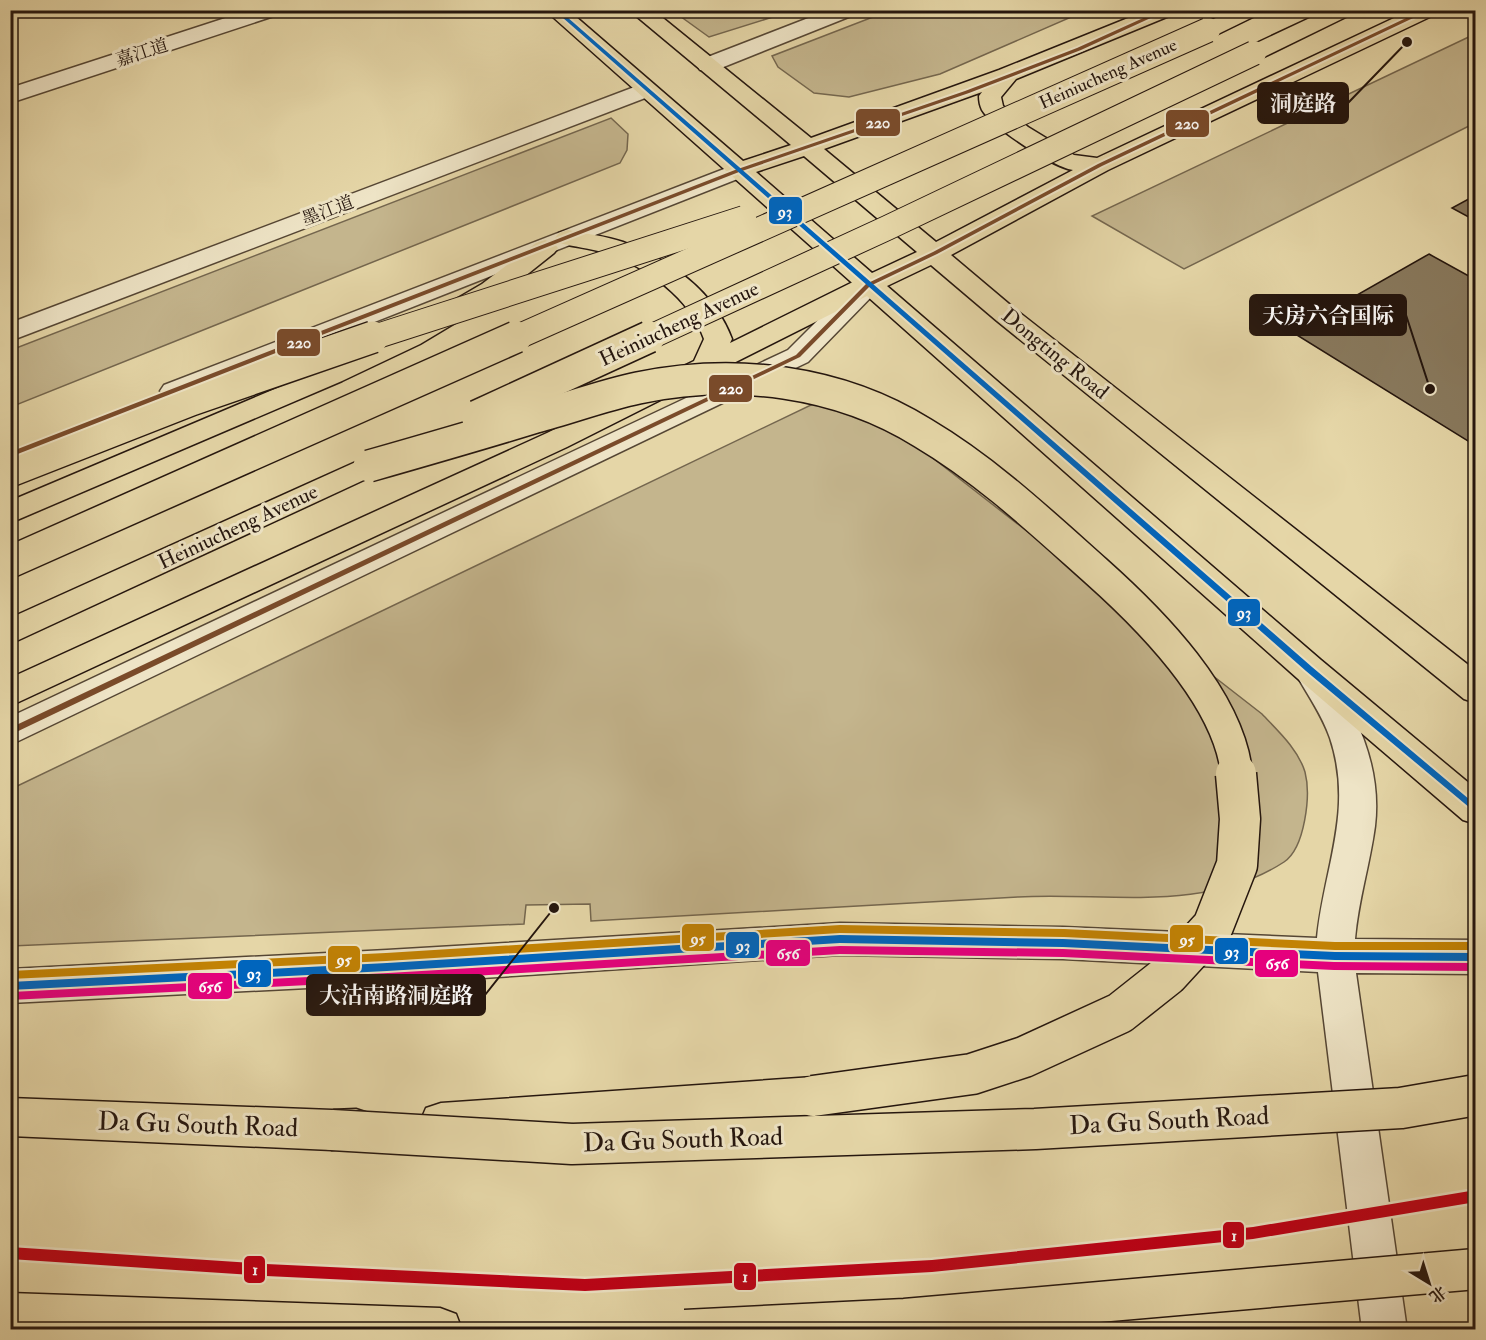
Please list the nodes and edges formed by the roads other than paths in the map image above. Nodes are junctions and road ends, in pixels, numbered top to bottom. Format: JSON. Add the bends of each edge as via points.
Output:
{"nodes":[{"id":1,"x":273,"y":10,"type":"edge"},
{"id":2,"x":555,"y":10,"type":"edge"},
{"id":3,"x":639,"y":10,"type":"edge"},
{"id":4,"x":849,"y":10,"type":"edge"},
{"id":5,"x":1167,"y":10,"type":"edge"},
{"id":6,"x":1252,"y":10,"type":"edge"},
{"id":7,"x":1345,"y":10,"type":"edge"},
{"id":8,"x":1429,"y":10,"type":"edge"},
{"id":9,"x":708,"y":65,"type":"junction"},
{"id":10,"x":1006,"y":77,"type":"junction"},
{"id":11,"x":645,"y":90,"type":"junction"},
{"id":12,"x":10,"y":96,"type":"edge"},
{"id":13,"x":808,"y":147,"type":"junction"},
{"id":14,"x":1100,"y":165,"type":"junction"},
{"id":15,"x":737,"y":171,"type":"junction"},
{"id":16,"x":882,"y":173,"type":"junction"},
{"id":17,"x":557,"y":243,"type":"junction"},
{"id":18,"x":935,"y":253,"type":"junction"},
{"id":19,"x":868,"y":285,"type":"junction"},
{"id":20,"x":10,"y":333,"type":"edge"},
{"id":21,"x":706,"y":365,"type":"junction"},
{"id":22,"x":10,"y":454,"type":"edge"},
{"id":23,"x":369,"y":466,"type":"junction"},
{"id":24,"x":10,"y":471,"type":"edge"},
{"id":25,"x":10,"y":513,"type":"edge"},
{"id":26,"x":10,"y":562,"type":"edge"},
{"id":27,"x":10,"y":632,"type":"edge"},
{"id":28,"x":1309,"y":669,"type":"junction"},
{"id":29,"x":1476,"y":690,"type":"edge"},
{"id":30,"x":10,"y":693,"type":"edge"},
{"id":31,"x":10,"y":732,"type":"edge"},
{"id":32,"x":1476,"y":810,"type":"edge"},
{"id":33,"x":1335,"y":956,"type":"junction"},
{"id":34,"x":1476,"y":957,"type":"edge"},
{"id":35,"x":10,"y":986,"type":"edge"},
{"id":36,"x":1476,"y":1095,"type":"edge"},
{"id":37,"x":10,"y":1118,"type":"edge"},
{"id":38,"x":332,"y":1130,"type":"junction"},
{"id":39,"x":1476,"y":1269,"type":"edge"},
{"id":40,"x":10,"y":1315,"type":"edge"},
{"id":41,"x":440,"y":1329,"type":"edge"},
{"id":42,"x":685,"y":1329,"type":"edge"},
{"id":43,"x":1385,"y":1329,"type":"edge"}],
"edges":[{"from":1,"to":12,"type":"street","name":"嘉江道"},
{"from":2,"to":11,"type":"main road"},
{"from":3,"to":9,"type":"main road","name":"Dongting Road"},
{"from":4,"to":9,"type":"street"},
{"from":5,"to":10,"type":"main road","name":"Heiniucheng Avenue"},
{"from":6,"to":16,"type":"main road","name":"Heiniucheng Avenue","bridge":true},
{"from":7,"to":23,"type":"main road","name":"Heiniucheng Avenue","bridge":true,"via":[[887,228]]},
{"from":8,"to":14,"type":"main road"},
{"from":9,"to":13,"type":"main road","name":"Dongting Road"},
{"from":10,"to":13,"type":"main road","name":"Heiniucheng Avenue"},
{"from":10,"to":14,"type":"main road","via":[[990,96],[992,108],[1020,132],[1068,162]]},
{"from":11,"to":15,"type":"main road"},
{"from":11,"to":20,"type":"street","name":"墨江道"},
{"from":13,"to":15,"type":"main road","name":"Heiniucheng Avenue"},
{"from":13,"to":18,"type":"main road","name":"Dongting Road"},
{"from":14,"to":18,"type":"main road"},
{"from":15,"to":17,"type":"street","name":"Heiniucheng Avenue"},
{"from":15,"to":19,"type":"main road"},
{"from":16,"to":24,"type":"main road","bridge":true,"via":[[444,313],[104,433]]},
{"from":16,"to":26,"type":"main road","name":"Heiniucheng Avenue","bridge":true},
{"from":17,"to":21,"type":"main road","via":[[614,247],[648,264],[693,295],[712,322],[718,339]]},
{"from":17,"to":22,"type":"street","name":"Heiniucheng Avenue"},
{"from":17,"to":25,"type":"main road","via":[[453,315],[332,375]]},
{"from":18,"to":19,"type":"main road"},
{"from":18,"to":29,"type":"main road","name":"Dongting Road","via":[[1006,315]]},
{"from":19,"to":21,"type":"main road"},
{"from":19,"to":28,"type":"main road"},
{"from":19,"to":31,"type":"street","via":[[798,356]]},
{"from":21,"to":30,"type":"main road","via":[[556,440]]},
{"from":23,"to":27,"type":"main road","name":"Heiniucheng Avenue"},
{"from":23,"to":38,"type":"main road","bridge":true,"via":[[638,388],[695,380],[776,380],[858,401],[924,433],[967,460],[1130,601],[1204,688],[1225,729],[1236,769],[1240,819],[1237,865],[1213,926],[1168,975],[1120,1013],[1024,1058],[972,1074],[813,1096]]},
{"from":28,"to":32,"type":"main road"},
{"from":28,"to":33,"type":"street","via":[[1344,726],[1359,781],[1358,817],[1336,920]]},
{"from":33,"to":34,"type":"street"},
{"from":33,"to":35,"type":"street","via":[[1063,943],[840,939]]},
{"from":33,"to":43,"type":"street"},
{"from":36,"to":38,"type":"main road","name":"Da Gu South Road","bridge":true,"via":[[1401,1108],[1035,1129],[572,1144]]},
{"from":37,"to":38,"type":"main road","name":"Da Gu South Road"},
{"from":39,"to":42,"type":"main road","bridge":true,"via":[[905,1319]]},
{"from":40,"to":41,"type":"main road"}]}
